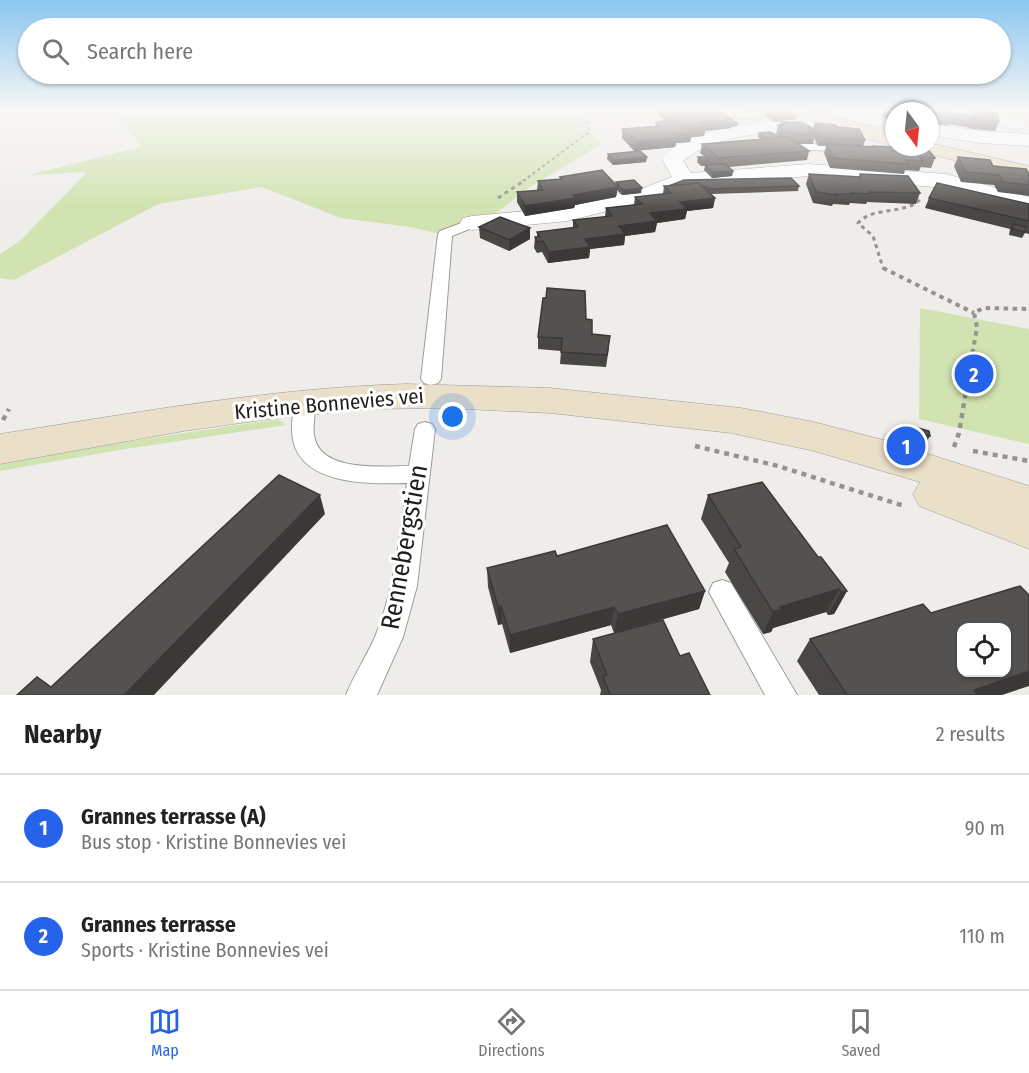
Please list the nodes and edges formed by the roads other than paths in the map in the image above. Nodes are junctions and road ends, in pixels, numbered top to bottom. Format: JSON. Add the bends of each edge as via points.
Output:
{"nodes":[{"id":1,"x":702,"y":143,"type":"edge"},
{"id":2,"x":784,"y":143,"type":"edge"},
{"id":3,"x":923,"y":147,"type":"edge"},
{"id":4,"x":834,"y":148,"type":"edge"},
{"id":5,"x":1029,"y":172,"type":"edge"},
{"id":6,"x":685,"y":180,"type":"junction"},
{"id":7,"x":1029,"y":204,"type":"edge"},
{"id":8,"x":472,"y":223,"type":"joint"},
{"id":9,"x":431,"y":379,"type":"dead end"},
{"id":10,"x":305,"y":403,"type":"junction"},
{"id":11,"x":659,"y":412,"type":"junction"},
{"id":12,"x":425,"y":429,"type":"dead end"},
{"id":13,"x":0,"y":449,"type":"edge"},
{"id":14,"x":418,"y":474,"type":"junction"},
{"id":15,"x":1029,"y":504,"type":"edge"},
{"id":16,"x":1029,"y":530,"type":"edge"},
{"id":17,"x":722,"y":592,"type":"dead end"},
{"id":18,"x":361,"y":695,"type":"edge"},
{"id":19,"x":782,"y":695,"type":"edge"}],
"edges":[{"from":1,"to":6,"type":"street","via":[[672,159]]},
{"from":2,"to":4,"type":"lane"},
{"from":3,"to":5,"type":"main road"},
{"from":6,"to":7,"type":"street","via":[[818,170],[946,181]]},
{"from":6,"to":8,"type":"street","via":[[568,214]]},
{"from":8,"to":9,"type":"lane","via":[[445,234]]},
{"from":10,"to":11,"type":"main road","name":"Kristine Bonnevies vei","via":[[470,395],[561,400]]},
{"from":10,"to":13,"type":"main road","name":"Kristine Bonnevies vei"},
{"from":10,"to":14,"type":"lane","via":[[304,442],[324,465],[358,474]]},
{"from":11,"to":15,"type":"main road","name":"Kristine Bonnevies vei","via":[[738,420],[808,435],[929,469]]},
{"from":11,"to":16,"type":"main road","name":"Kristine Bonnevies vei","via":[[884,476]]},
{"from":12,"to":14,"type":"lane","name":"Rennebergstien"},
{"from":14,"to":18,"type":"lane","name":"Rennebergstien","via":[[397,607],[389,637]]},
{"from":17,"to":19,"type":"lane"}]}
